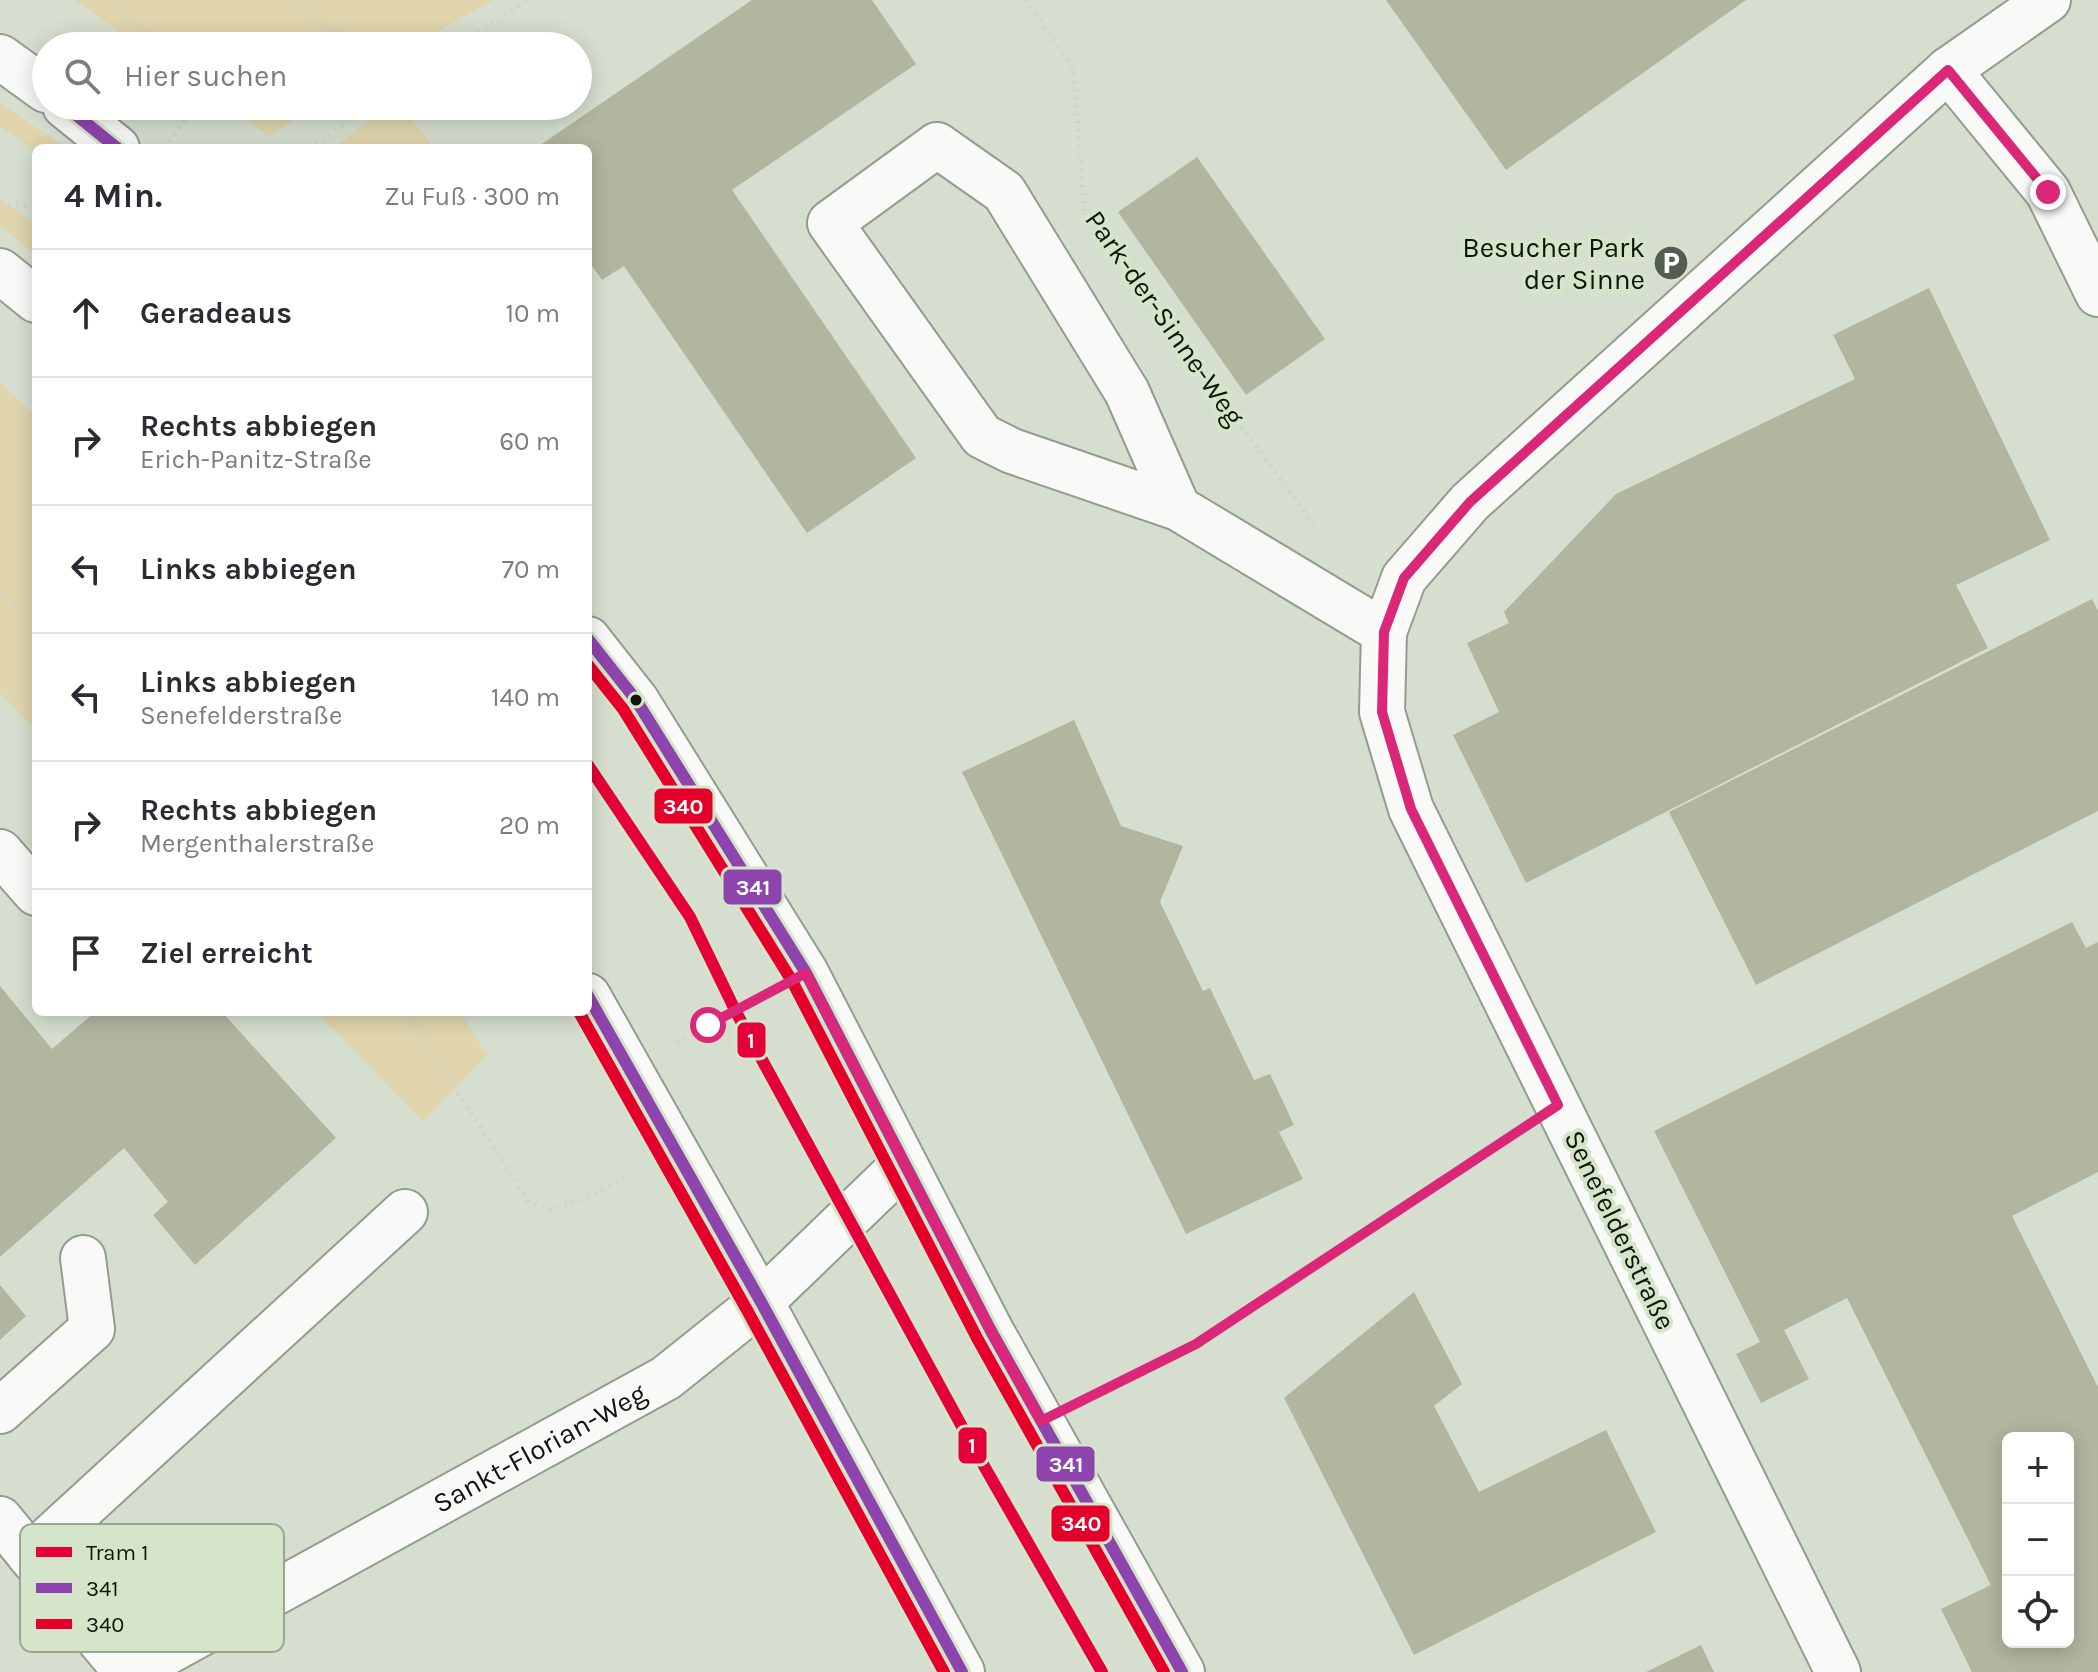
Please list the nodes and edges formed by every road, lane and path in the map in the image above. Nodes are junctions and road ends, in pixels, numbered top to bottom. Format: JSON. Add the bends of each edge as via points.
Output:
{"nodes":[{"id":1,"x":109,"y":0,"type":"edge"},
{"id":2,"x":284,"y":0,"type":"edge"},
{"id":3,"x":527,"y":0,"type":"edge"},
{"id":4,"x":1026,"y":0,"type":"edge"},
{"id":5,"x":2048,"y":0,"type":"edge"},
{"id":6,"x":143,"y":32,"type":"edge"},
{"id":7,"x":341,"y":32,"type":"edge"},
{"id":8,"x":479,"y":32,"type":"edge"},
{"id":9,"x":0,"y":57,"type":"edge"},
{"id":10,"x":1948,"y":70,"type":"junction"},
{"id":11,"x":32,"y":80,"type":"edge"},
{"id":12,"x":82,"y":120,"type":"edge"},
{"id":13,"x":185,"y":120,"type":"edge"},
{"id":14,"x":350,"y":120,"type":"edge"},
{"id":15,"x":112,"y":144,"type":"edge"},
{"id":16,"x":169,"y":144,"type":"edge"},
{"id":17,"x":316,"y":144,"type":"edge"},
{"id":18,"x":0,"y":204,"type":"edge"},
{"id":19,"x":32,"y":206,"type":"edge"},
{"id":20,"x":0,"y":271,"type":"edge"},
{"id":21,"x":2098,"y":294,"type":"edge"},
{"id":22,"x":32,"y":297,"type":"edge"},
{"id":23,"x":1178,"y":508,"type":"junction"},
{"id":24,"x":1316,"y":526,"type":"dead end"},
{"id":25,"x":0,"y":593,"type":"edge"},
{"id":26,"x":32,"y":619,"type":"edge"},
{"id":27,"x":1384,"y":632,"type":"junction"},
{"id":28,"x":592,"y":644,"type":"edge"},
{"id":29,"x":0,"y":852,"type":"edge"},
{"id":30,"x":32,"y":888,"type":"edge"},
{"id":31,"x":806,"y":973,"type":"junction"},
{"id":32,"x":592,"y":1003,"type":"edge"},
{"id":33,"x":409,"y":1016,"type":"edge"},
{"id":34,"x":630,"y":1069,"type":"junction"},
{"id":35,"x":1558,"y":1105,"type":"junction"},
{"id":36,"x":676,"y":1150,"type":"junction"},
{"id":37,"x":904,"y":1164,"type":"junction"},
{"id":38,"x":405,"y":1212,"type":"dead end"},
{"id":39,"x":83,"y":1258,"type":"dead end"},
{"id":40,"x":761,"y":1302,"type":"junction"},
{"id":41,"x":0,"y":1411,"type":"edge"},
{"id":42,"x":1041,"y":1421,"type":"junction"},
{"id":43,"x":0,"y":1519,"type":"edge"},
{"id":44,"x":65,"y":1524,"type":"edge"},
{"id":45,"x":20,"y":1544,"type":"edge"},
{"id":46,"x":284,"y":1587,"type":"edge"},
{"id":47,"x":111,"y":1652,"type":"edge"},
{"id":48,"x":165,"y":1652,"type":"edge"},
{"id":49,"x":128,"y":1672,"type":"edge"},
{"id":50,"x":962,"y":1672,"type":"edge"},
{"id":51,"x":1182,"y":1672,"type":"edge"},
{"id":52,"x":1838,"y":1672,"type":"edge"}],
"edges":[{"from":1,"to":6,"type":"path"},
{"from":2,"to":7,"type":"path"},
{"from":3,"to":8,"type":"path"},
{"from":4,"to":24,"type":"path","name":"Park-der-Sinne-Weg","via":[[1073,68],[1084,214]]},
{"from":5,"to":10,"type":"street","name":"Senefelderstraße"},
{"from":9,"to":11,"type":"street"},
{"from":10,"to":21,"type":"street","via":[[2048,192]]},
{"from":10,"to":27,"type":"street","name":"Senefelderstraße","via":[[1470,502],[1404,578]]},
{"from":12,"to":15,"type":"street"},
{"from":13,"to":16,"type":"path"},
{"from":14,"to":17,"type":"path"},
{"from":18,"to":19,"type":"path"},
{"from":20,"to":22,"type":"street"},
{"from":23,"to":23,"type":"street","via":[[982,436],[830,223],[937,145],[1004,192],[1127,392]]},
{"from":23,"to":27,"type":"street"},
{"from":25,"to":26,"type":"path"},
{"from":27,"to":35,"type":"street","name":"Senefelderstraße","via":[[1382,712],[1411,809]]},
{"from":28,"to":31,"type":"street","via":[[636,700]]},
{"from":29,"to":30,"type":"street"},
{"from":31,"to":34,"type":"path"},
{"from":31,"to":37,"type":"street"},
{"from":32,"to":34,"type":"street"},
{"from":33,"to":36,"type":"path","via":[[528,1201],[551,1210],[584,1199]]},
{"from":34,"to":36,"type":"street"},
{"from":35,"to":42,"type":"path","via":[[1196,1344]]},
{"from":35,"to":52,"type":"street","name":"Senefelderstraße"},
{"from":36,"to":40,"type":"street"},
{"from":37,"to":40,"type":"street","name":"Sankt-Florian-Weg"},
{"from":37,"to":42,"type":"street"},
{"from":38,"to":44,"type":"street"},
{"from":39,"to":41,"type":"street","via":[[92,1329]]},
{"from":40,"to":46,"type":"street","name":"Sankt-Florian-Weg","via":[[666,1378]]},
{"from":40,"to":50,"type":"street"},
{"from":42,"to":51,"type":"street"},
{"from":43,"to":45,"type":"street"},
{"from":47,"to":49,"type":"street"},
{"from":48,"to":49,"type":"street","name":"Sankt-Florian-Weg"}]}
